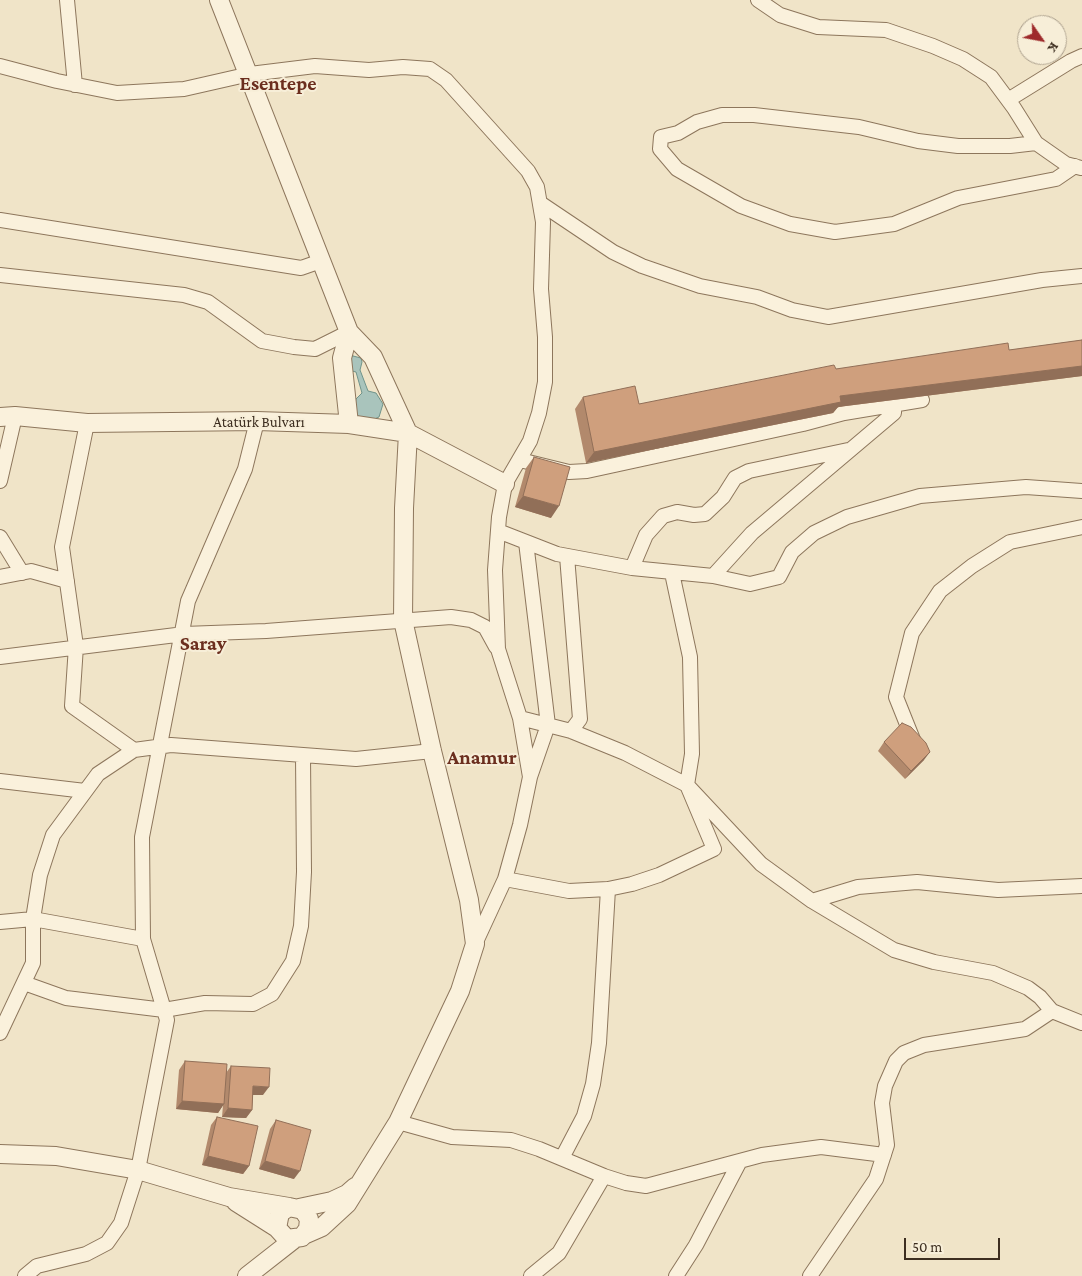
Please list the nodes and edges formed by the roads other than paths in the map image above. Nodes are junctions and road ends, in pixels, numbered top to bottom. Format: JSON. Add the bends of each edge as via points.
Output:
{"nodes":[{"id":1,"x":67,"y":0,"type":"edge"},
{"id":2,"x":219,"y":0,"type":"edge"},
{"id":3,"x":758,"y":0,"type":"edge"},
{"id":4,"x":1082,"y":56,"type":"edge"},
{"id":5,"x":0,"y":66,"type":"edge"},
{"id":6,"x":250,"y":74,"type":"junction"},
{"id":7,"x":75,"y":84,"type":"junction"},
{"id":8,"x":1008,"y":100,"type":"junction"},
{"id":9,"x":1036,"y":143,"type":"junction"},
{"id":10,"x":1078,"y":167,"type":"edge"},
{"id":11,"x":540,"y":203,"type":"junction"},
{"id":12,"x":0,"y":220,"type":"edge"},
{"id":13,"x":321,"y":262,"type":"junction"},
{"id":14,"x":0,"y":275,"type":"edge"},
{"id":15,"x":1082,"y":276,"type":"edge"},
{"id":16,"x":349,"y":332,"type":"junction"},
{"id":17,"x":922,"y":400,"type":"edge"},
{"id":18,"x":894,"y":403,"type":"junction"},
{"id":19,"x":8,"y":416,"type":"edge"},
{"id":20,"x":258,"y":421,"type":"junction"},
{"id":21,"x":87,"y":423,"type":"junction"},
{"id":22,"x":350,"y":424,"type":"junction"},
{"id":23,"x":408,"y":433,"type":"junction"},
{"id":24,"x":848,"y":450,"type":"junction"},
{"id":25,"x":520,"y":460,"type":"junction"},
{"id":26,"x":0,"y":481,"type":"edge"},
{"id":27,"x":505,"y":484,"type":"junction"},
{"id":28,"x":1082,"y":491,"type":"edge"},
{"id":29,"x":1082,"y":527,"type":"edge"},
{"id":30,"x":498,"y":531,"type":"junction"},
{"id":31,"x":0,"y":537,"type":"edge"},
{"id":32,"x":526,"y":542,"type":"junction"},
{"id":33,"x":567,"y":556,"type":"junction"},
{"id":34,"x":632,"y":568,"type":"junction"},
{"id":35,"x":22,"y":572,"type":"junction"},
{"id":36,"x":672,"y":573,"type":"junction"},
{"id":37,"x":713,"y":576,"type":"junction"},
{"id":38,"x":0,"y":577,"type":"edge"},
{"id":39,"x":67,"y":581,"type":"junction"},
{"id":40,"x":403,"y":620,"type":"junction"},
{"id":41,"x":184,"y":634,"type":"junction"},
{"id":42,"x":76,"y":646,"type":"junction"},
{"id":43,"x":498,"y":649,"type":"junction"},
{"id":44,"x":0,"y":657,"type":"edge"},
{"id":45,"x":520,"y":718,"type":"junction"},
{"id":46,"x":548,"y":725,"type":"junction"},
{"id":47,"x":570,"y":731,"type":"junction"},
{"id":48,"x":159,"y":747,"type":"junction"},
{"id":49,"x":916,"y":747,"type":"edge"},
{"id":50,"x":134,"y":750,"type":"junction"},
{"id":51,"x":432,"y":751,"type":"junction"},
{"id":52,"x":303,"y":756,"type":"junction"},
{"id":53,"x":530,"y":777,"type":"junction"},
{"id":54,"x":0,"y":781,"type":"edge"},
{"id":55,"x":687,"y":785,"type":"junction"},
{"id":56,"x":85,"y":791,"type":"junction"},
{"id":57,"x":505,"y":879,"type":"junction"},
{"id":58,"x":1082,"y":886,"type":"edge"},
{"id":59,"x":608,"y":889,"type":"junction"},
{"id":60,"x":812,"y":901,"type":"junction"},
{"id":61,"x":33,"y":919,"type":"junction"},
{"id":62,"x":0,"y":922,"type":"edge"},
{"id":63,"x":144,"y":938,"type":"junction"},
{"id":64,"x":475,"y":944,"type":"junction"},
{"id":65,"x":24,"y":983,"type":"junction"},
{"id":66,"x":164,"y":1010,"type":"junction"},
{"id":67,"x":1052,"y":1011,"type":"junction"},
{"id":68,"x":1082,"y":1023,"type":"edge"},
{"id":69,"x":0,"y":1033,"type":"edge"},
{"id":70,"x":398,"y":1122,"type":"junction"},
{"id":71,"x":0,"y":1154,"type":"edge"},
{"id":72,"x":884,"y":1155,"type":"junction"},
{"id":73,"x":562,"y":1158,"type":"junction"},
{"id":74,"x":740,"y":1160,"type":"junction"},
{"id":75,"x":138,"y":1170,"type":"junction"},
{"id":76,"x":604,"y":1176,"type":"junction"},
{"id":77,"x":359,"y":1183,"type":"junction"},
{"id":78,"x":229,"y":1198,"type":"junction"},
{"id":79,"x":294,"y":1208,"type":"junction"},
{"id":80,"x":276,"y":1228,"type":"junction"},
{"id":81,"x":299,"y":1237,"type":"junction"},
{"id":82,"x":25,"y":1276,"type":"edge"},
{"id":83,"x":247,"y":1276,"type":"edge"},
{"id":84,"x":531,"y":1276,"type":"edge"},
{"id":85,"x":676,"y":1276,"type":"edge"},
{"id":86,"x":810,"y":1276,"type":"edge"}],
"edges":[{"from":1,"to":7,"type":"street"},
{"from":2,"to":6,"type":"street"},
{"from":3,"to":8,"type":"street","via":[[780,16],[818,27],[886,30],[933,46],[991,77]]},
{"from":4,"to":8,"type":"street"},
{"from":5,"to":7,"type":"street"},
{"from":6,"to":7,"type":"street","via":[[174,90],[117,93]]},
{"from":6,"to":11,"type":"street","via":[[315,66],[368,70],[430,69],[446,80],[528,171],[537,187]]},
{"from":6,"to":13,"type":"street"},
{"from":8,"to":9,"type":"street"},
{"from":9,"to":10,"type":"street","via":[[1066,164]]},
{"from":9,"to":10,"type":"street","via":[[958,146],[840,125],[754,115],[722,115],[661,137],[660,150],[676,169],[741,206],[790,224],[835,232],[894,224],[958,198],[1056,179]]},
{"from":11,"to":15,"type":"street","via":[[613,252],[642,266],[700,286],[828,317]]},
{"from":11,"to":25,"type":"street","via":[[543,222],[544,382],[539,413]]},
{"from":12,"to":13,"type":"street","via":[[301,268]]},
{"from":13,"to":16,"type":"street"},
{"from":14,"to":16,"type":"street","via":[[184,295],[208,302],[262,341],[294,347],[315,349]]},
{"from":16,"to":22,"type":"street","via":[[342,358]]},
{"from":16,"to":23,"type":"street","via":[[373,357]]},
{"from":17,"to":18,"type":"street"},
{"from":18,"to":24,"type":"street","via":[[894,412]]},
{"from":18,"to":25,"type":"street","via":[[587,471],[569,472]]},
{"from":19,"to":21,"type":"street","name":"Atatürk Bulvarı"},
{"from":19,"to":26,"type":"street"},
{"from":20,"to":21,"type":"street","name":"Atatürk Bulvarı"},
{"from":20,"to":22,"type":"street","name":"Atatürk Bulvarı"},
{"from":20,"to":41,"type":"street","via":[[245,469],[188,601]]},
{"from":21,"to":39,"type":"street","via":[[62,547]]},
{"from":22,"to":23,"type":"street","name":"Atatürk Bulvarı"},
{"from":23,"to":27,"type":"street","name":"Atatürk Bulvarı"},
{"from":23,"to":40,"type":"street"},
{"from":24,"to":34,"type":"street","via":[[750,471],[735,478],[723,497],[705,514],[677,512],[663,516],[646,535]]},
{"from":24,"to":37,"type":"street","via":[[828,471],[752,533]]},
{"from":25,"to":27,"type":"street"},
{"from":27,"to":30,"type":"street"},
{"from":28,"to":37,"type":"street","via":[[1026,487],[920,496],[847,517],[814,533],[792,552],[779,578],[750,584]]},
{"from":29,"to":49,"type":"street","via":[[1010,542],[940,591],[912,633],[896,698]]},
{"from":30,"to":32,"type":"street"},
{"from":30,"to":43,"type":"street","via":[[495,570]]},
{"from":31,"to":35,"type":"street"},
{"from":32,"to":33,"type":"street"},
{"from":32,"to":46,"type":"street"},
{"from":33,"to":34,"type":"street"},
{"from":33,"to":47,"type":"street","via":[[580,719]]},
{"from":34,"to":36,"type":"street"},
{"from":35,"to":38,"type":"street"},
{"from":35,"to":39,"type":"street","via":[[31,571]]},
{"from":36,"to":37,"type":"street"},
{"from":36,"to":55,"type":"street","via":[[690,657],[692,754]]},
{"from":39,"to":42,"type":"street"},
{"from":40,"to":41,"type":"street"},
{"from":40,"to":43,"type":"street","via":[[451,617],[471,620],[485,627]]},
{"from":40,"to":51,"type":"street"},
{"from":41,"to":42,"type":"street"},
{"from":41,"to":48,"type":"street"},
{"from":42,"to":44,"type":"street"},
{"from":42,"to":50,"type":"street","via":[[72,706]]},
{"from":43,"to":45,"type":"street"},
{"from":45,"to":46,"type":"street"},
{"from":45,"to":53,"type":"street"},
{"from":46,"to":47,"type":"street"},
{"from":46,"to":53,"type":"street"},
{"from":47,"to":55,"type":"street","via":[[625,753]]},
{"from":48,"to":50,"type":"street"},
{"from":48,"to":52,"type":"street","via":[[171,745]]},
{"from":48,"to":63,"type":"street","via":[[142,837]]},
{"from":50,"to":56,"type":"street","via":[[98,774]]},
{"from":51,"to":52,"type":"street","via":[[356,759]]},
{"from":51,"to":64,"type":"street","via":[[469,900]]},
{"from":52,"to":66,"type":"street","via":[[304,872],[301,926],[292,961],[272,994],[253,1004],[205,1003]]},
{"from":53,"to":57,"type":"street"},
{"from":54,"to":56,"type":"street"},
{"from":55,"to":59,"type":"street","via":[[714,849],[658,876]]},
{"from":55,"to":60,"type":"street","via":[[761,864]]},
{"from":56,"to":61,"type":"street","via":[[53,834],[40,874]]},
{"from":57,"to":59,"type":"street","via":[[569,891]]},
{"from":57,"to":64,"type":"street"},
{"from":58,"to":60,"type":"street","via":[[998,890],[916,882],[858,887]]},
{"from":59,"to":73,"type":"street","via":[[599,1043],[593,1084],[584,1116]]},
{"from":60,"to":67,"type":"street","via":[[894,950],[934,962],[993,973],[1028,988]]},
{"from":61,"to":62,"type":"street"},
{"from":61,"to":63,"type":"street"},
{"from":61,"to":65,"type":"street","via":[[33,963]]},
{"from":63,"to":66,"type":"street"},
{"from":64,"to":70,"type":"street","via":[[460,990]]},
{"from":65,"to":66,"type":"street","via":[[66,998]]},
{"from":65,"to":69,"type":"street"},
{"from":66,"to":75,"type":"street","via":[[167,1020]]},
{"from":67,"to":68,"type":"street"},
{"from":67,"to":72,"type":"street","via":[[1025,1029],[924,1045],[904,1053],[896,1061],[885,1086],[882,1103],[887,1145]]},
{"from":70,"to":73,"type":"street","via":[[452,1137],[511,1140]]},
{"from":70,"to":77,"type":"street"},
{"from":71,"to":75,"type":"street","via":[[56,1156]]},
{"from":72,"to":74,"type":"street","via":[[821,1147]]},
{"from":72,"to":86,"type":"street","via":[[876,1179]]},
{"from":73,"to":76,"type":"street"},
{"from":74,"to":76,"type":"street","via":[[646,1186]]},
{"from":74,"to":85,"type":"street","via":[[696,1245]]},
{"from":75,"to":78,"type":"street"},
{"from":75,"to":82,"type":"street","via":[[121,1223],[107,1243],[86,1254],[37,1266]]},
{"from":76,"to":84,"type":"street","via":[[559,1253]]},
{"from":77,"to":79,"type":"street","via":[[347,1194],[332,1200]]},
{"from":77,"to":81,"type":"street","via":[[335,1218]]},
{"from":78,"to":79,"type":"street"},
{"from":78,"to":80,"type":"street"},
{"from":79,"to":80,"type":"street","via":[[280,1212]]},
{"from":79,"to":81,"type":"street","via":[[309,1219]]},
{"from":80,"to":81,"type":"street","via":[[282,1237]]},
{"from":81,"to":83,"type":"street"}]}
